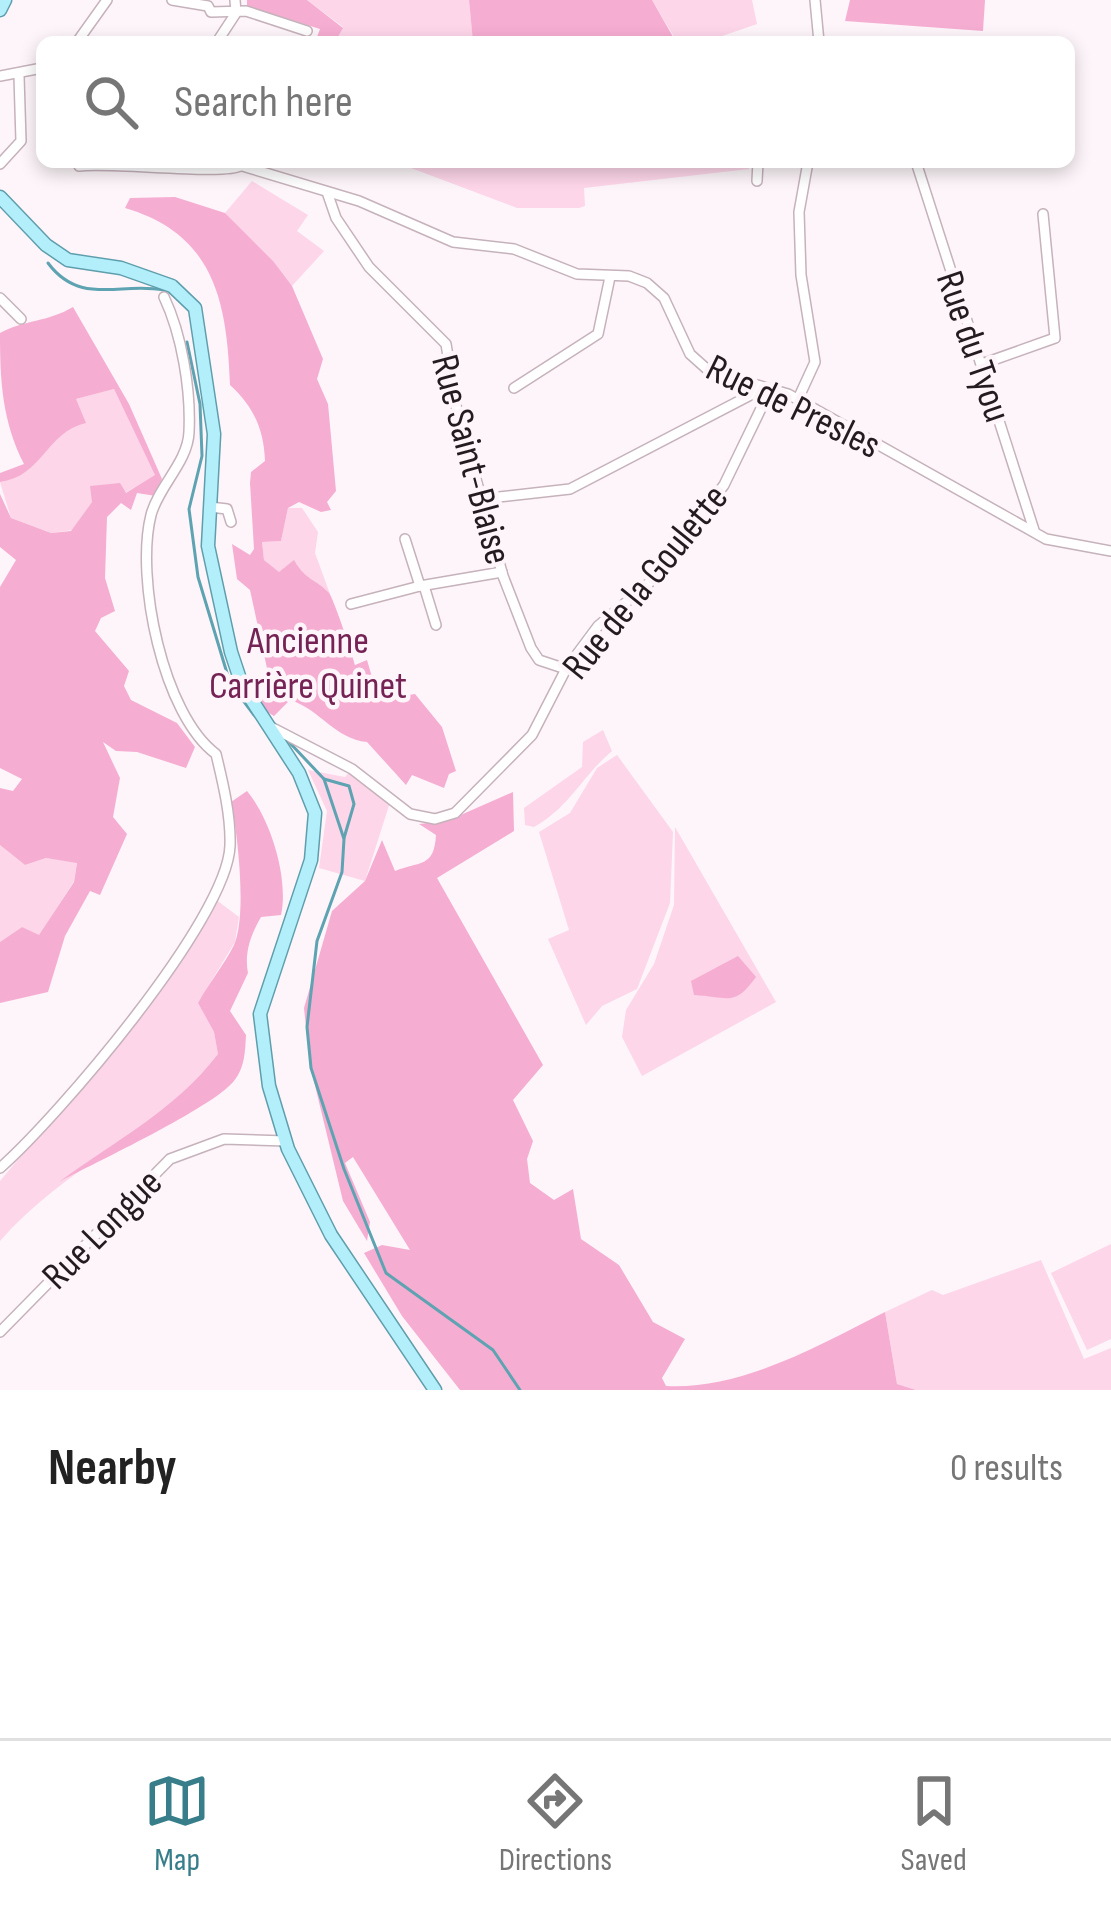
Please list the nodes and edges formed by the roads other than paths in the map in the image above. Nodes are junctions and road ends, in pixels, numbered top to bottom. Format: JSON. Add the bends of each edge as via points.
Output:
{"nodes":[{"id":1,"x":5,"y":0,"type":"edge"},
{"id":2,"x":107,"y":0,"type":"edge"},
{"id":3,"x":172,"y":0,"type":"edge"},
{"id":4,"x":236,"y":0,"type":"edge"},
{"id":5,"x":815,"y":0,"type":"edge"},
{"id":6,"x":0,"y":10,"type":"edge"},
{"id":7,"x":236,"y":13,"type":"junction"},
{"id":8,"x":307,"y":31,"type":"dead end"},
{"id":9,"x":80,"y":36,"type":"edge"},
{"id":10,"x":222,"y":36,"type":"edge"},
{"id":11,"x":818,"y":36,"type":"edge"},
{"id":12,"x":36,"y":70,"type":"edge"},
{"id":13,"x":0,"y":76,"type":"edge"},
{"id":14,"x":19,"y":76,"type":"junction"},
{"id":15,"x":0,"y":164,"type":"edge"},
{"id":16,"x":197,"y":168,"type":"edge"},
{"id":17,"x":230,"y":168,"type":"edge"},
{"id":18,"x":247,"y":168,"type":"edge"},
{"id":19,"x":758,"y":168,"type":"edge"},
{"id":20,"x":807,"y":168,"type":"edge"},
{"id":21,"x":918,"y":168,"type":"edge"},
{"id":22,"x":757,"y":181,"type":"dead end"},
{"id":23,"x":327,"y":192,"type":"junction"},
{"id":24,"x":0,"y":196,"type":"edge"},
{"id":25,"x":1043,"y":214,"type":"dead end"},
{"id":26,"x":610,"y":277,"type":"junction"},
{"id":27,"x":164,"y":297,"type":"dead end"},
{"id":28,"x":0,"y":298,"type":"edge"},
{"id":29,"x":21,"y":319,"type":"dead end"},
{"id":30,"x":982,"y":364,"type":"junction"},
{"id":31,"x":514,"y":388,"type":"dead end"},
{"id":32,"x":767,"y":389,"type":"junction"},
{"id":33,"x":798,"y":400,"type":"junction"},
{"id":34,"x":200,"y":436,"type":"junction"},
{"id":35,"x":481,"y":499,"type":"junction"},
{"id":36,"x":210,"y":507,"type":"junction"},
{"id":37,"x":231,"y":522,"type":"dead end"},
{"id":38,"x":1034,"y":530,"type":"junction"},
{"id":39,"x":404,"y":539,"type":"dead end"},
{"id":40,"x":1111,"y":551,"type":"edge"},
{"id":41,"x":502,"y":572,"type":"junction"},
{"id":42,"x":423,"y":588,"type":"junction"},
{"id":43,"x":351,"y":604,"type":"dead end"},
{"id":44,"x":436,"y":625,"type":"dead end"},
{"id":45,"x":566,"y":669,"type":"junction"},
{"id":46,"x":266,"y":724,"type":"junction"},
{"id":47,"x":286,"y":1141,"type":"junction"},
{"id":48,"x":0,"y":1168,"type":"edge"},
{"id":49,"x":0,"y":1332,"type":"edge"},
{"id":50,"x":435,"y":1390,"type":"edge"}],
"edges":[{"from":1,"to":6,"type":"main road"},
{"from":2,"to":9,"type":"street"},
{"from":3,"to":7,"type":"street"},
{"from":4,"to":7,"type":"street"},
{"from":5,"to":11,"type":"street"},
{"from":7,"to":8,"type":"street"},
{"from":7,"to":10,"type":"street"},
{"from":12,"to":14,"type":"street"},
{"from":13,"to":14,"type":"street"},
{"from":14,"to":15,"type":"street","via":[[21,141]]},
{"from":16,"to":17,"type":"street","name":"Rue de Presles"},
{"from":18,"to":23,"type":"street","name":"Rue de Presles"},
{"from":19,"to":22,"type":"street"},
{"from":20,"to":33,"type":"street","via":[[801,274],[815,362]]},
{"from":21,"to":30,"type":"street","name":"Rue du Tyou"},
{"from":23,"to":26,"type":"street","name":"Rue de Presles","via":[[453,242],[514,249],[577,274]]},
{"from":23,"to":35,"type":"street","name":"Rue Saint-Blaise","via":[[369,267],[446,344]]},
{"from":24,"to":34,"type":"main road","via":[[68,260],[121,268],[188,297],[198,321]]},
{"from":25,"to":30,"type":"street","via":[[1055,338]]},
{"from":26,"to":31,"type":"street","via":[[598,334]]},
{"from":26,"to":32,"type":"street","name":"Rue de Presles","via":[[629,275],[664,298],[690,354],[709,371]]},
{"from":27,"to":34,"type":"street"},
{"from":28,"to":29,"type":"street"},
{"from":30,"to":38,"type":"street","name":"Rue du Tyou"},
{"from":32,"to":33,"type":"street","name":"Rue de Presles"},
{"from":32,"to":35,"type":"street","via":[[570,489]]},
{"from":32,"to":45,"type":"street","name":"Rue de la Goulette","via":[[724,484],[650,583],[598,626]]},
{"from":33,"to":38,"type":"street","name":"Rue de Presles"},
{"from":34,"to":36,"type":"main road"},
{"from":34,"to":48,"type":"street","via":[[152,509],[147,577],[180,713],[216,754],[230,850],[160,986]]},
{"from":35,"to":41,"type":"street","name":"Rue Saint-Blaise"},
{"from":36,"to":37,"type":"street","via":[[227,509]]},
{"from":36,"to":46,"type":"main road","via":[[208,546],[231,652]]},
{"from":38,"to":40,"type":"street","name":"Rue de Presles"},
{"from":39,"to":42,"type":"street"},
{"from":41,"to":42,"type":"street"},
{"from":41,"to":45,"type":"street","name":"Rue Saint-Blaise","via":[[531,648],[539,660]]},
{"from":42,"to":43,"type":"street"},
{"from":42,"to":44,"type":"street"},
{"from":45,"to":46,"type":"street","name":"Rue de la Goulette","via":[[532,735],[445,818],[410,814],[352,769]]},
{"from":46,"to":47,"type":"main road","via":[[315,813],[311,860],[260,1014]]},
{"from":47,"to":49,"type":"street","name":"Rue Longue","via":[[224,1139],[170,1159]]},
{"from":47,"to":50,"type":"main road","via":[[331,1235]]}]}
